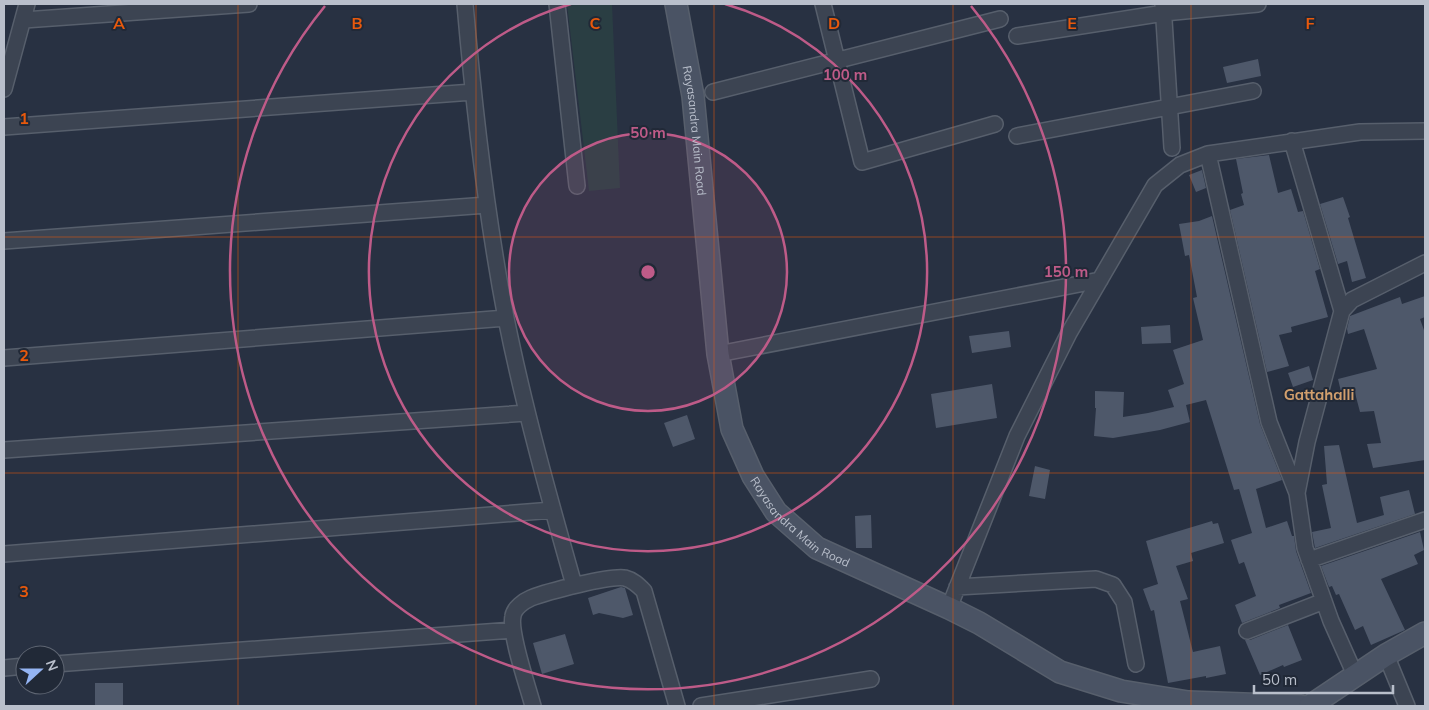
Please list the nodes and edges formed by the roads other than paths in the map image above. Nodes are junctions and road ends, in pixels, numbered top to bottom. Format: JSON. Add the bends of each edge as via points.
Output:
{"nodes":[{"id":1,"x":27,"y":4,"type":"edge"},
{"id":2,"x":250,"y":4,"type":"edge"},
{"id":3,"x":465,"y":4,"type":"edge"},
{"id":4,"x":558,"y":4,"type":"edge"},
{"id":5,"x":676,"y":4,"type":"edge"},
{"id":6,"x":823,"y":4,"type":"edge"},
{"id":7,"x":1258,"y":4,"type":"edge"},
{"id":8,"x":1163,"y":8,"type":"edge"},
{"id":9,"x":1000,"y":19,"type":"dead end"},
{"id":10,"x":24,"y":20,"type":"junction"},
{"id":11,"x":1017,"y":36,"type":"dead end"},
{"id":12,"x":837,"y":61,"type":"junction"},
{"id":13,"x":4,"y":89,"type":"edge"},
{"id":14,"x":473,"y":92,"type":"junction"},
{"id":15,"x":714,"y":92,"type":"dead end"},
{"id":16,"x":1253,"y":92,"type":"dead end"},
{"id":17,"x":1169,"y":108,"type":"junction"},
{"id":18,"x":995,"y":124,"type":"dead end"},
{"id":19,"x":4,"y":127,"type":"edge"},
{"id":20,"x":1425,"y":131,"type":"edge"},
{"id":21,"x":1017,"y":136,"type":"dead end"},
{"id":22,"x":1292,"y":141,"type":"junction"},
{"id":23,"x":1172,"y":148,"type":"dead end"},
{"id":24,"x":1208,"y":154,"type":"junction"},
{"id":25,"x":577,"y":186,"type":"dead end"},
{"id":26,"x":487,"y":205,"type":"junction"},
{"id":27,"x":4,"y":241,"type":"edge"},
{"id":28,"x":1425,"y":263,"type":"edge"},
{"id":29,"x":1100,"y":280,"type":"junction"},
{"id":30,"x":1342,"y":311,"type":"junction"},
{"id":31,"x":506,"y":318,"type":"junction"},
{"id":32,"x":718,"y":354,"type":"junction"},
{"id":33,"x":4,"y":358,"type":"edge"},
{"id":34,"x":527,"y":413,"type":"junction"},
{"id":35,"x":4,"y":450,"type":"edge"},
{"id":36,"x":1297,"y":493,"type":"junction"},
{"id":37,"x":553,"y":510,"type":"junction"},
{"id":38,"x":1425,"y":520,"type":"edge"},
{"id":39,"x":4,"y":554,"type":"edge"},
{"id":40,"x":1309,"y":560,"type":"junction"},
{"id":41,"x":574,"y":585,"type":"junction"},
{"id":42,"x":957,"y":587,"type":"junction"},
{"id":43,"x":1324,"y":601,"type":"junction"},
{"id":44,"x":949,"y":608,"type":"junction"},
{"id":45,"x":513,"y":630,"type":"junction"},
{"id":46,"x":1247,"y":631,"type":"dead end"},
{"id":47,"x":1425,"y":633,"type":"edge"},
{"id":48,"x":1386,"y":655,"type":"junction"},
{"id":49,"x":65,"y":663,"type":"edge"},
{"id":50,"x":1136,"y":664,"type":"dead end"},
{"id":51,"x":1356,"y":677,"type":"junction"},
{"id":52,"x":871,"y":679,"type":"dead end"},
{"id":53,"x":534,"y":706,"type":"edge"},
{"id":54,"x":677,"y":706,"type":"edge"},
{"id":55,"x":701,"y":706,"type":"edge"},
{"id":56,"x":1301,"y":706,"type":"edge"},
{"id":57,"x":1310,"y":706,"type":"edge"},
{"id":58,"x":1406,"y":706,"type":"edge"}],
"edges":[{"from":1,"to":10,"type":"street"},
{"from":2,"to":10,"type":"street"},
{"from":3,"to":14,"type":"street"},
{"from":4,"to":25,"type":"street"},
{"from":5,"to":32,"type":"street","name":"Rayasandra Main Road","via":[[694,96]]},
{"from":6,"to":12,"type":"street"},
{"from":7,"to":8,"type":"street"},
{"from":8,"to":11,"type":"street"},
{"from":8,"to":17,"type":"street"},
{"from":9,"to":12,"type":"street"},
{"from":10,"to":13,"type":"street"},
{"from":12,"to":15,"type":"street"},
{"from":12,"to":18,"type":"street","via":[[862,162]]},
{"from":14,"to":19,"type":"street"},
{"from":14,"to":26,"type":"street"},
{"from":16,"to":17,"type":"street"},
{"from":17,"to":21,"type":"street"},
{"from":17,"to":23,"type":"street"},
{"from":20,"to":22,"type":"street","via":[[1360,132]]},
{"from":22,"to":24,"type":"street"},
{"from":22,"to":30,"type":"street"},
{"from":24,"to":29,"type":"street","via":[[1180,165],[1155,185]]},
{"from":24,"to":36,"type":"street","via":[[1269,422]]},
{"from":26,"to":27,"type":"street"},
{"from":26,"to":31,"type":"street"},
{"from":28,"to":30,"type":"street","via":[[1352,300]]},
{"from":29,"to":32,"type":"street"},
{"from":29,"to":42,"type":"street","via":[[1017,436]]},
{"from":30,"to":36,"type":"street","via":[[1307,442]]},
{"from":31,"to":33,"type":"street"},
{"from":31,"to":34,"type":"street"},
{"from":32,"to":44,"type":"street","name":"Rayasandra Main Road","via":[[732,429],[753,476],[776,512],[817,548]]},
{"from":34,"to":35,"type":"street"},
{"from":34,"to":37,"type":"street"},
{"from":36,"to":40,"type":"street"},
{"from":37,"to":39,"type":"street"},
{"from":37,"to":41,"type":"street"},
{"from":38,"to":40,"type":"street"},
{"from":40,"to":43,"type":"street"},
{"from":41,"to":45,"type":"street","via":[[530,598],[516,608]]},
{"from":41,"to":54,"type":"street","via":[[623,577],[644,591]]},
{"from":42,"to":44,"type":"street"},
{"from":42,"to":50,"type":"street","via":[[1096,579],[1113,586],[1124,602]]},
{"from":43,"to":46,"type":"street"},
{"from":43,"to":51,"type":"street"},
{"from":44,"to":56,"type":"street","name":"Rayasandra Main Road","via":[[1060,672],[1121,691],[1188,702]]},
{"from":45,"to":49,"type":"street"},
{"from":45,"to":53,"type":"street"},
{"from":47,"to":48,"type":"street"},
{"from":48,"to":51,"type":"street"},
{"from":48,"to":58,"type":"street"},
{"from":51,"to":57,"type":"street"},
{"from":52,"to":55,"type":"street"}]}
